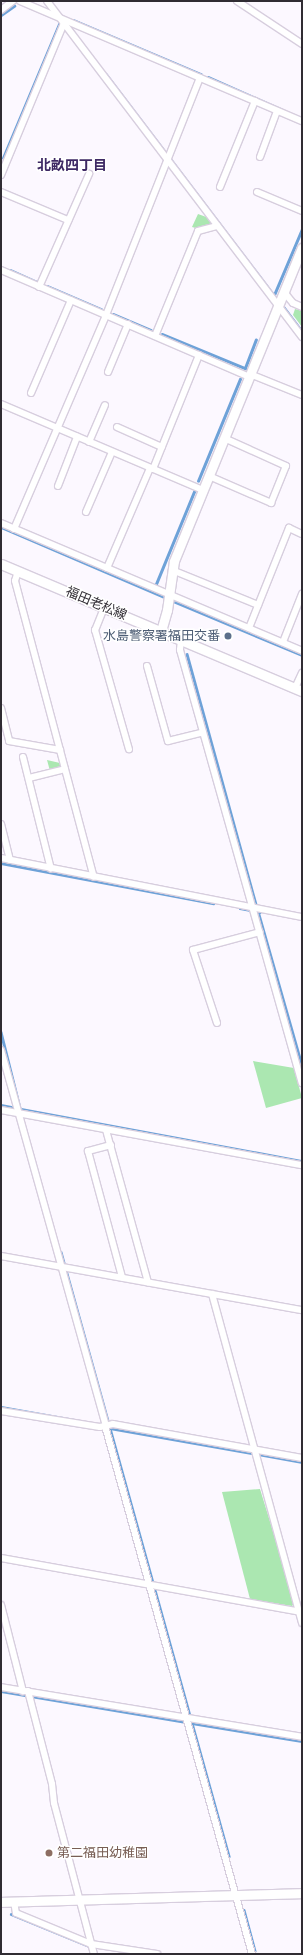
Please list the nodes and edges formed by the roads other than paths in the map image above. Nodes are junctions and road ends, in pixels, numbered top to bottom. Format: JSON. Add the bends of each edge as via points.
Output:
{"nodes":[{"id":1,"x":13,"y":1,"type":"edge"},
{"id":2,"x":20,"y":1,"type":"edge"},
{"id":3,"x":46,"y":1,"type":"edge"},
{"id":4,"x":237,"y":1,"type":"edge"},
{"id":5,"x":1,"y":10,"type":"edge"},
{"id":6,"x":62,"y":20,"type":"junction"},
{"id":7,"x":302,"y":44,"type":"edge"},
{"id":8,"x":200,"y":78,"type":"junction"},
{"id":9,"x":255,"y":102,"type":"junction"},
{"id":10,"x":277,"y":111,"type":"junction"},
{"id":11,"x":302,"y":121,"type":"edge"},
{"id":12,"x":260,"y":156,"type":"dead end"},
{"id":13,"x":169,"y":159,"type":"junction"},
{"id":14,"x":3,"y":165,"type":"edge"},
{"id":15,"x":1,"y":174,"type":"edge"},
{"id":16,"x":88,"y":174,"type":"dead end"},
{"id":17,"x":220,"y":187,"type":"dead end"},
{"id":18,"x":1,"y":192,"type":"edge"},
{"id":19,"x":257,"y":192,"type":"dead end"},
{"id":20,"x":302,"y":211,"type":"edge"},
{"id":21,"x":68,"y":220,"type":"junction"},
{"id":22,"x":217,"y":226,"type":"junction"},
{"id":23,"x":301,"y":254,"type":"edge"},
{"id":24,"x":1,"y":270,"type":"edge"},
{"id":25,"x":39,"y":287,"type":"junction"},
{"id":26,"x":284,"y":292,"type":"junction"},
{"id":27,"x":70,"y":300,"type":"junction"},
{"id":28,"x":278,"y":306,"type":"junction"},
{"id":29,"x":302,"y":307,"type":"edge"},
{"id":30,"x":106,"y":315,"type":"junction"},
{"id":31,"x":128,"y":324,"type":"junction"},
{"id":32,"x":155,"y":336,"type":"junction"},
{"id":33,"x":302,"y":337,"type":"edge"},
{"id":34,"x":199,"y":355,"type":"junction"},
{"id":35,"x":108,"y":372,"type":"dead end"},
{"id":36,"x":250,"y":375,"type":"junction"},
{"id":37,"x":31,"y":393,"type":"dead end"},
{"id":38,"x":302,"y":395,"type":"edge"},
{"id":39,"x":1,"y":404,"type":"edge"},
{"id":40,"x":104,"y":405,"type":"dead end"},
{"id":41,"x":117,"y":427,"type":"dead end"},
{"id":42,"x":57,"y":428,"type":"junction"},
{"id":43,"x":77,"y":437,"type":"junction"},
{"id":44,"x":224,"y":438,"type":"junction"},
{"id":45,"x":89,"y":442,"type":"junction"},
{"id":46,"x":162,"y":447,"type":"junction"},
{"id":47,"x":112,"y":452,"type":"junction"},
{"id":48,"x":152,"y":468,"type":"junction"},
{"id":49,"x":208,"y":476,"type":"junction"},
{"id":50,"x":58,"y":486,"type":"dead end"},
{"id":51,"x":203,"y":490,"type":"junction"},
{"id":52,"x":86,"y":512,"type":"dead end"},
{"id":53,"x":1,"y":523,"type":"edge"},
{"id":54,"x":14,"y":529,"type":"junction"},
{"id":55,"x":302,"y":534,"type":"edge"},
{"id":56,"x":1,"y":564,"type":"edge"},
{"id":57,"x":107,"y":568,"type":"junction"},
{"id":58,"x":172,"y":570,"type":"junction"},
{"id":59,"x":18,"y":571,"type":"junction"},
{"id":60,"x":169,"y":594,"type":"junction"},
{"id":61,"x":302,"y":594,"type":"edge"},
{"id":62,"x":258,"y":605,"type":"junction"},
{"id":63,"x":104,"y":608,"type":"junction"},
{"id":64,"x":249,"y":628,"type":"junction"},
{"id":65,"x":161,"y":631,"type":"junction"},
{"id":66,"x":181,"y":640,"type":"junction"},
{"id":67,"x":282,"y":642,"type":"junction"},
{"id":68,"x":302,"y":650,"type":"edge"},
{"id":69,"x":146,"y":666,"type":"dead end"},
{"id":70,"x":302,"y":673,"type":"edge"},
{"id":71,"x":299,"y":690,"type":"edge"},
{"id":72,"x":1,"y":711,"type":"edge"},
{"id":73,"x":203,"y":732,"type":"junction"},
{"id":74,"x":129,"y":749,"type":"dead end"},
{"id":75,"x":60,"y":750,"type":"junction"},
{"id":76,"x":24,"y":757,"type":"dead end"},
{"id":77,"x":65,"y":769,"type":"junction"},
{"id":78,"x":29,"y":778,"type":"junction"},
{"id":79,"x":1,"y":824,"type":"edge"},
{"id":80,"x":1,"y":858,"type":"edge"},
{"id":81,"x":10,"y":860,"type":"junction"},
{"id":82,"x":51,"y":869,"type":"junction"},
{"id":83,"x":94,"y":877,"type":"junction"},
{"id":84,"x":253,"y":910,"type":"junction"},
{"id":85,"x":302,"y":917,"type":"edge"},
{"id":86,"x":260,"y":932,"type":"junction"},
{"id":87,"x":217,"y":1023,"type":"dead end"},
{"id":88,"x":1,"y":1050,"type":"edge"},
{"id":89,"x":4,"y":1068,"type":"edge"},
{"id":90,"x":302,"y":1082,"type":"edge"},
{"id":91,"x":1,"y":1110,"type":"edge"},
{"id":92,"x":19,"y":1111,"type":"junction"},
{"id":93,"x":106,"y":1130,"type":"junction"},
{"id":94,"x":111,"y":1145,"type":"junction"},
{"id":95,"x":302,"y":1164,"type":"edge"},
{"id":96,"x":1,"y":1256,"type":"edge"},
{"id":97,"x":63,"y":1266,"type":"junction"},
{"id":98,"x":122,"y":1278,"type":"junction"},
{"id":99,"x":148,"y":1282,"type":"junction"},
{"id":100,"x":212,"y":1294,"type":"junction"},
{"id":101,"x":302,"y":1310,"type":"edge"},
{"id":102,"x":1,"y":1411,"type":"edge"},
{"id":103,"x":107,"y":1425,"type":"junction"},
{"id":104,"x":255,"y":1453,"type":"junction"},
{"id":105,"x":302,"y":1458,"type":"edge"},
{"id":106,"x":1,"y":1558,"type":"edge"},
{"id":107,"x":152,"y":1584,"type":"junction"},
{"id":108,"x":1,"y":1605,"type":"edge"},
{"id":109,"x":300,"y":1612,"type":"edge"},
{"id":110,"x":302,"y":1622,"type":"edge"},
{"id":111,"x":1,"y":1687,"type":"edge"},
{"id":112,"x":27,"y":1693,"type":"junction"},
{"id":113,"x":189,"y":1720,"type":"junction"},
{"id":114,"x":302,"y":1737,"type":"edge"},
{"id":115,"x":302,"y":1893,"type":"edge"},
{"id":116,"x":236,"y":1895,"type":"junction"},
{"id":117,"x":79,"y":1899,"type":"junction"},
{"id":118,"x":14,"y":1901,"type":"junction"},
{"id":119,"x":1,"y":1902,"type":"edge"},
{"id":120,"x":92,"y":1948,"type":"edge"},
{"id":121,"x":156,"y":1954,"type":"edge"},
{"id":122,"x":252,"y":1954,"type":"edge"}],
"edges":[{"from":1,"to":5,"type":"street"},
{"from":2,"to":6,"type":"street"},
{"from":3,"to":6,"type":"street"},
{"from":4,"to":7,"type":"street"},
{"from":6,"to":8,"type":"street"},
{"from":6,"to":13,"type":"street"},
{"from":6,"to":14,"type":"street"},
{"from":8,"to":9,"type":"street"},
{"from":8,"to":13,"type":"street"},
{"from":9,"to":10,"type":"street"},
{"from":9,"to":17,"type":"street"},
{"from":10,"to":11,"type":"street"},
{"from":10,"to":12,"type":"street"},
{"from":13,"to":22,"type":"street"},
{"from":13,"to":30,"type":"street"},
{"from":14,"to":15,"type":"street"},
{"from":16,"to":21,"type":"street"},
{"from":18,"to":21,"type":"street"},
{"from":19,"to":20,"type":"street"},
{"from":21,"to":25,"type":"street"},
{"from":22,"to":28,"type":"street"},
{"from":22,"to":32,"type":"street","via":[[198,231]]},
{"from":23,"to":26,"type":"street"},
{"from":24,"to":25,"type":"street"},
{"from":25,"to":27,"type":"street"},
{"from":26,"to":28,"type":"street"},
{"from":26,"to":29,"type":"street","via":[[293,303]]},
{"from":27,"to":30,"type":"street"},
{"from":27,"to":37,"type":"street"},
{"from":28,"to":33,"type":"street"},
{"from":28,"to":36,"type":"street"},
{"from":30,"to":31,"type":"street"},
{"from":30,"to":42,"type":"street"},
{"from":31,"to":32,"type":"street"},
{"from":31,"to":35,"type":"street"},
{"from":32,"to":34,"type":"street"},
{"from":34,"to":36,"type":"street"},
{"from":34,"to":46,"type":"street"},
{"from":36,"to":38,"type":"street"},
{"from":36,"to":44,"type":"street"},
{"from":39,"to":42,"type":"street"},
{"from":40,"to":45,"type":"street"},
{"from":41,"to":46,"type":"street"},
{"from":42,"to":43,"type":"street"},
{"from":42,"to":54,"type":"street"},
{"from":43,"to":45,"type":"street"},
{"from":43,"to":50,"type":"street"},
{"from":44,"to":49,"type":"street"},
{"from":44,"to":49,"type":"street","via":[[286,466],[271,503]]},
{"from":45,"to":47,"type":"street"},
{"from":46,"to":48,"type":"street"},
{"from":47,"to":48,"type":"street"},
{"from":47,"to":52,"type":"street"},
{"from":48,"to":51,"type":"street"},
{"from":48,"to":57,"type":"street"},
{"from":49,"to":51,"type":"street"},
{"from":51,"to":58,"type":"street"},
{"from":53,"to":54,"type":"street"},
{"from":54,"to":57,"type":"street"},
{"from":55,"to":62,"type":"street","via":[[289,528]]},
{"from":56,"to":59,"type":"street","name":"福田老松線"},
{"from":57,"to":60,"type":"street"},
{"from":58,"to":60,"type":"street"},
{"from":58,"to":62,"type":"street"},
{"from":59,"to":63,"type":"street","name":"福田老松線"},
{"from":59,"to":75,"type":"street","via":[[15,581]]},
{"from":60,"to":64,"type":"street"},
{"from":60,"to":65,"type":"street"},
{"from":61,"to":67,"type":"street"},
{"from":62,"to":64,"type":"street"},
{"from":63,"to":65,"type":"street","name":"福田老松線"},
{"from":63,"to":74,"type":"street","via":[[95,630]]},
{"from":64,"to":67,"type":"street"},
{"from":65,"to":66,"type":"street","name":"福田老松線"},
{"from":66,"to":71,"type":"street","name":"福田老松線"},
{"from":66,"to":73,"type":"street","via":[[180,650]]},
{"from":67,"to":68,"type":"street"},
{"from":69,"to":73,"type":"street","via":[[168,741]]},
{"from":70,"to":71,"type":"street"},
{"from":72,"to":75,"type":"street","via":[[9,741]]},
{"from":73,"to":84,"type":"street"},
{"from":75,"to":77,"type":"street"},
{"from":76,"to":78,"type":"street"},
{"from":77,"to":78,"type":"street"},
{"from":77,"to":83,"type":"street"},
{"from":78,"to":82,"type":"street"},
{"from":79,"to":81,"type":"street"},
{"from":80,"to":81,"type":"street"},
{"from":81,"to":82,"type":"street"},
{"from":82,"to":83,"type":"street"},
{"from":83,"to":84,"type":"street"},
{"from":84,"to":85,"type":"street"},
{"from":84,"to":86,"type":"street"},
{"from":86,"to":87,"type":"street","via":[[193,950]]},
{"from":86,"to":90,"type":"street"},
{"from":88,"to":89,"type":"street"},
{"from":89,"to":92,"type":"street"},
{"from":91,"to":92,"type":"street"},
{"from":92,"to":93,"type":"street"},
{"from":92,"to":97,"type":"street"},
{"from":93,"to":94,"type":"street"},
{"from":93,"to":95,"type":"street"},
{"from":94,"to":98,"type":"street","via":[[88,1151]]},
{"from":94,"to":99,"type":"street"},
{"from":96,"to":97,"type":"street"},
{"from":97,"to":98,"type":"street"},
{"from":97,"to":103,"type":"street"},
{"from":98,"to":99,"type":"street"},
{"from":99,"to":100,"type":"street"},
{"from":100,"to":101,"type":"street"},
{"from":100,"to":104,"type":"street"},
{"from":102,"to":103,"type":"street","via":[[56,1421]]},
{"from":103,"to":104,"type":"street"},
{"from":103,"to":107,"type":"street"},
{"from":104,"to":105,"type":"street"},
{"from":104,"to":109,"type":"street"},
{"from":106,"to":107,"type":"street"},
{"from":107,"to":109,"type":"street"},
{"from":107,"to":113,"type":"street"},
{"from":108,"to":112,"type":"street"},
{"from":109,"to":110,"type":"street"},
{"from":111,"to":112,"type":"street"},
{"from":112,"to":113,"type":"street"},
{"from":112,"to":117,"type":"street"},
{"from":113,"to":114,"type":"street"},
{"from":113,"to":116,"type":"street"},
{"from":115,"to":116,"type":"street"},
{"from":116,"to":117,"type":"street"},
{"from":116,"to":122,"type":"street"},
{"from":117,"to":118,"type":"street"},
{"from":117,"to":120,"type":"street"},
{"from":118,"to":119,"type":"street"},
{"from":118,"to":120,"type":"street","via":[[16,1913]]},
{"from":120,"to":121,"type":"street"}]}
